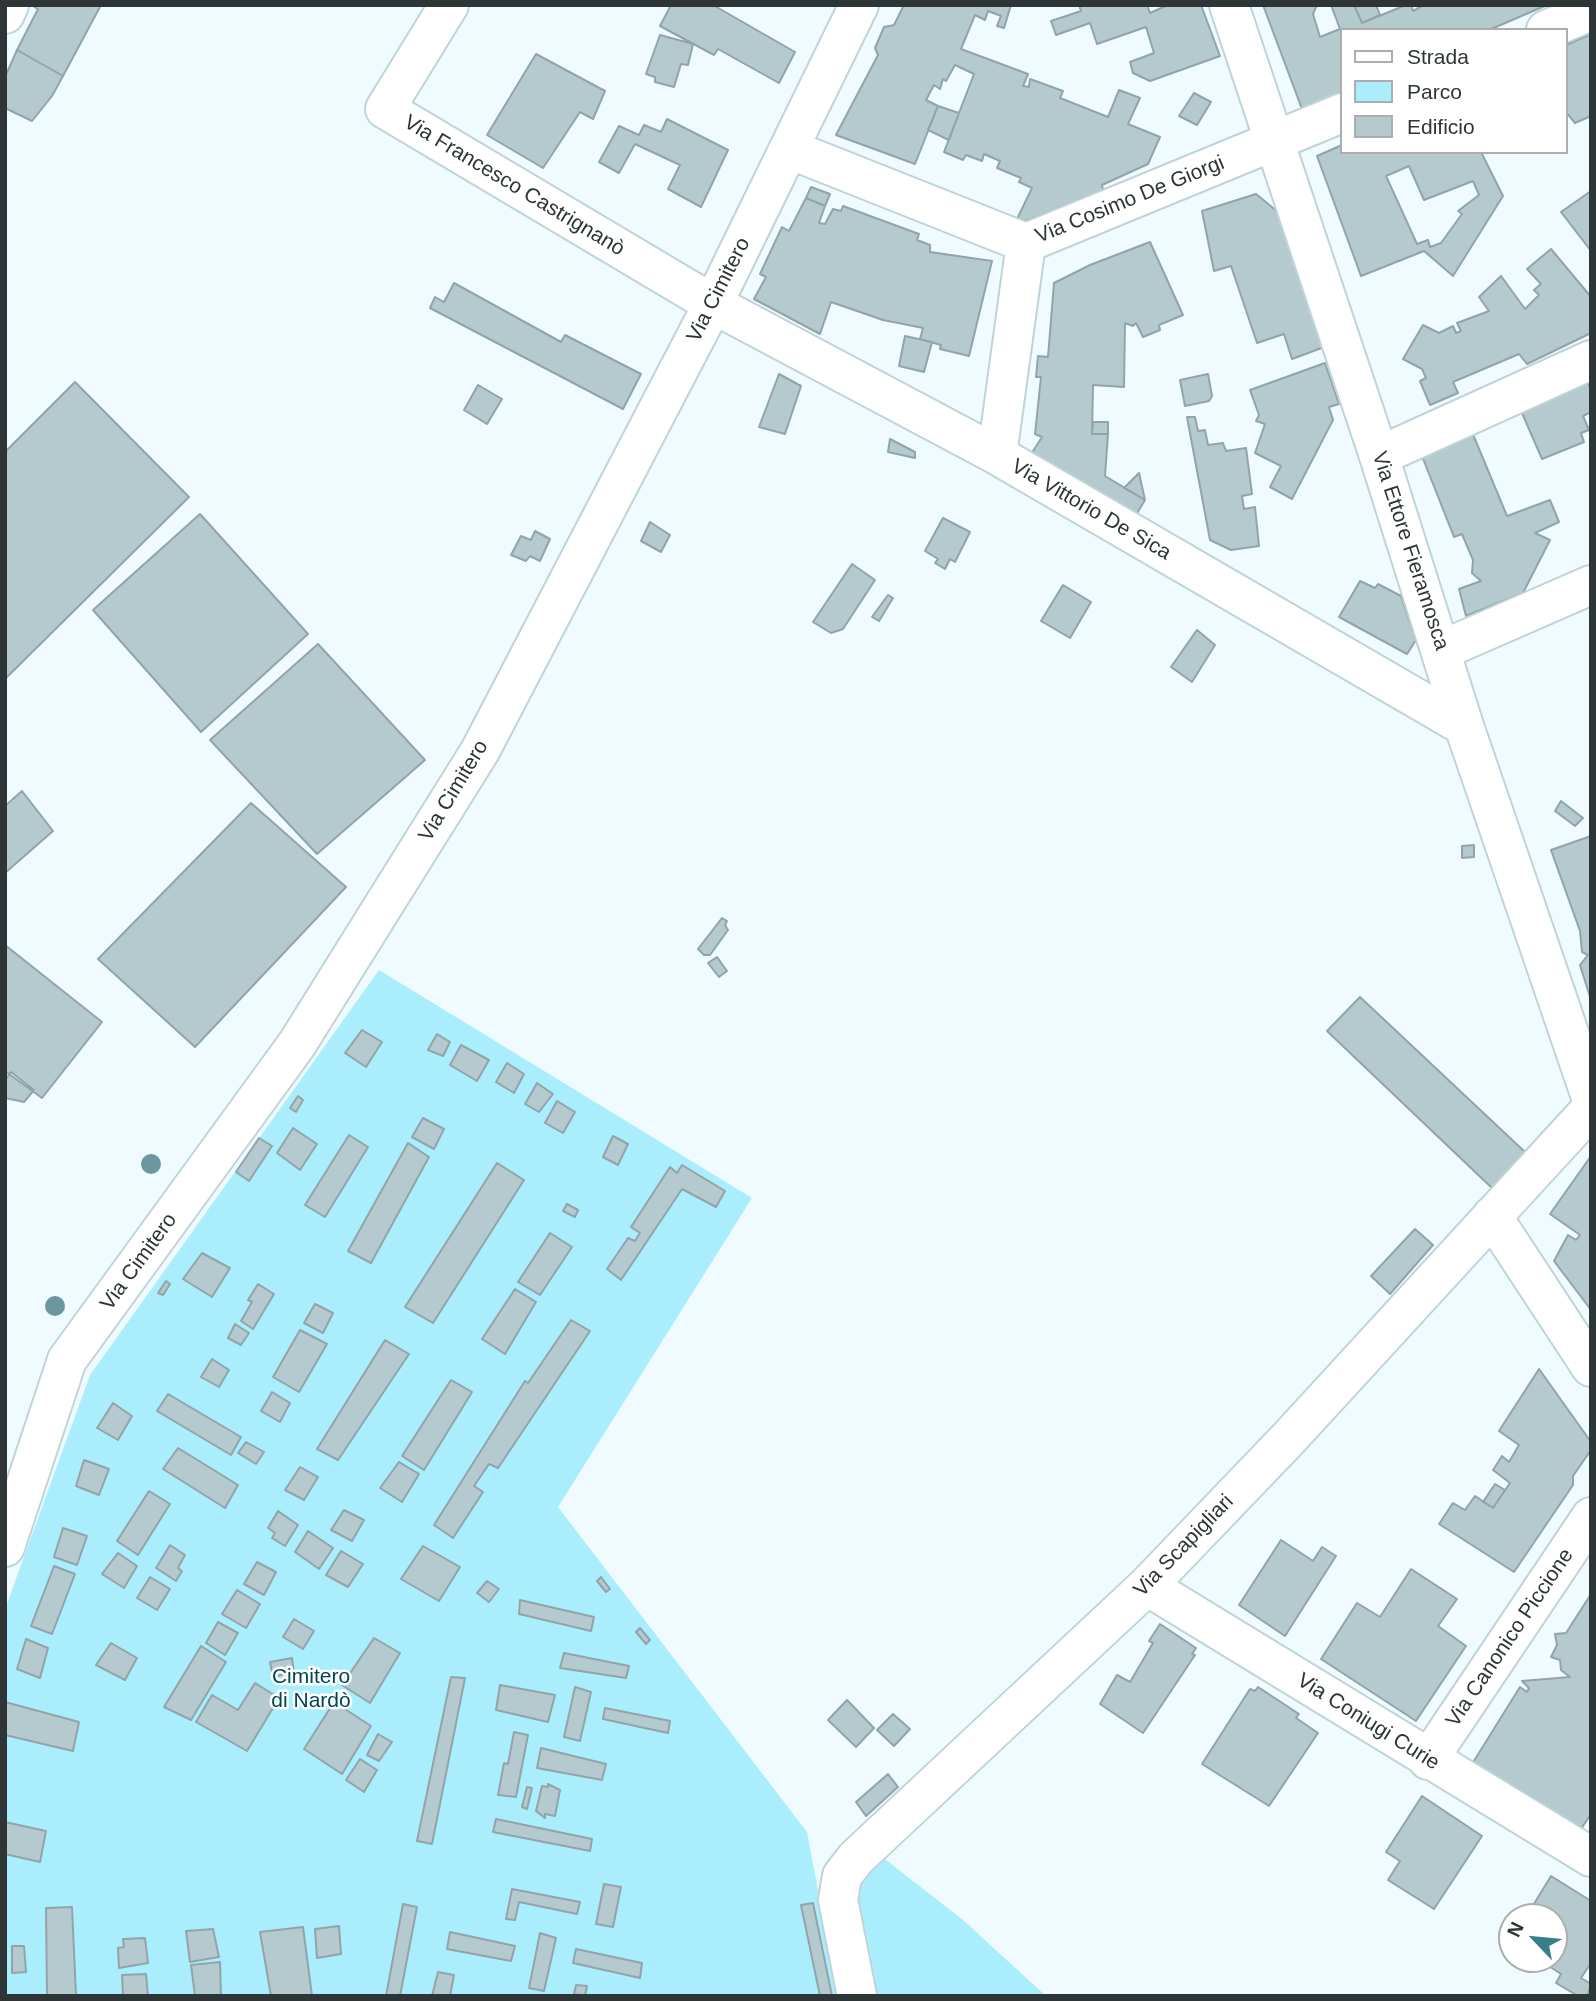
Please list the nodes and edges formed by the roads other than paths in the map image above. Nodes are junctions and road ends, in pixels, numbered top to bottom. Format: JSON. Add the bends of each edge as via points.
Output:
{"nodes":[{"id":1,"x":9,"y":5,"type":"edge"},
{"id":2,"x":449,"y":5,"type":"edge"},
{"id":3,"x":859,"y":5,"type":"edge"},
{"id":4,"x":1229,"y":5,"type":"edge"},
{"id":5,"x":1591,"y":11,"type":"edge"},
{"id":6,"x":5,"y":14,"type":"edge"},
{"id":7,"x":1551,"y":28,"type":"edge"},
{"id":8,"x":1340,"y":114,"type":"edge"},
{"id":9,"x":1276,"y":141,"type":"junction"},
{"id":10,"x":789,"y":149,"type":"junction"},
{"id":11,"x":1026,"y":243,"type":"junction"},
{"id":12,"x":713,"y":304,"type":"junction"},
{"id":13,"x":1591,"y":360,"type":"edge"},
{"id":14,"x":997,"y":455,"type":"junction"},
{"id":15,"x":1379,"y":456,"type":"junction"},
{"id":16,"x":1591,"y":585,"type":"edge"},
{"id":17,"x":1442,"y":650,"type":"junction"},
{"id":18,"x":1464,"y":726,"type":"junction"},
{"id":19,"x":1591,"y":1097,"type":"edge"},
{"id":20,"x":1591,"y":1109,"type":"edge"},
{"id":21,"x":1492,"y":1216,"type":"junction"},
{"id":22,"x":1591,"y":1367,"type":"edge"},
{"id":23,"x":21,"y":1447,"type":"edge"},
{"id":24,"x":1591,"y":1517,"type":"edge"},
{"id":25,"x":5,"y":1547,"type":"edge"},
{"id":26,"x":1147,"y":1586,"type":"junction"},
{"id":27,"x":1428,"y":1760,"type":"junction"},
{"id":28,"x":1591,"y":1857,"type":"edge"},
{"id":29,"x":857,"y":1996,"type":"edge"}],
"edges":[{"from":1,"to":6,"type":"street"},
{"from":2,"to":12,"type":"street","name":"Via Francesco Castrignanò","via":[[385,109]]},
{"from":3,"to":10,"type":"street","name":"Via Cimitero"},
{"from":4,"to":9,"type":"street","name":"Via Ettore Fieramosca"},
{"from":5,"to":7,"type":"street"},
{"from":8,"to":9,"type":"street","name":"Via Cosimo De Giorgi"},
{"from":9,"to":11,"type":"street","name":"Via Cosimo De Giorgi"},
{"from":9,"to":15,"type":"street","name":"Via Ettore Fieramosca"},
{"from":10,"to":11,"type":"street","name":"Via Cosimo De Giorgi"},
{"from":10,"to":12,"type":"street","name":"Via Cimitero"},
{"from":11,"to":14,"type":"street"},
{"from":12,"to":14,"type":"street","name":"Via Vittorio De Sica"},
{"from":12,"to":23,"type":"street","name":"Via Cimitero","via":[[480,751],[297,1044],[67,1360]]},
{"from":13,"to":15,"type":"street"},
{"from":14,"to":18,"type":"street","name":"Via Vittorio De Sica"},
{"from":15,"to":17,"type":"street","name":"Via Ettore Fieramosca"},
{"from":16,"to":17,"type":"street"},
{"from":17,"to":18,"type":"street","name":"Via Ettore Fieramosca"},
{"from":18,"to":19,"type":"street","name":"Via Ettore Fieramosca"},
{"from":20,"to":21,"type":"street","name":"Via Scapigliari"},
{"from":21,"to":22,"type":"street"},
{"from":21,"to":26,"type":"street","name":"Via Scapigliari"},
{"from":23,"to":25,"type":"street","name":"Via Cimitero"},
{"from":24,"to":27,"type":"street","name":"Via Canonico Piccione"},
{"from":26,"to":27,"type":"street","name":"Via Coniugi Curie"},
{"from":26,"to":29,"type":"street","name":"Via Scapigliari","via":[[856,1857],[842,1876],[838,1900]]},
{"from":27,"to":28,"type":"street","name":"Via Coniugi Curie"}]}
